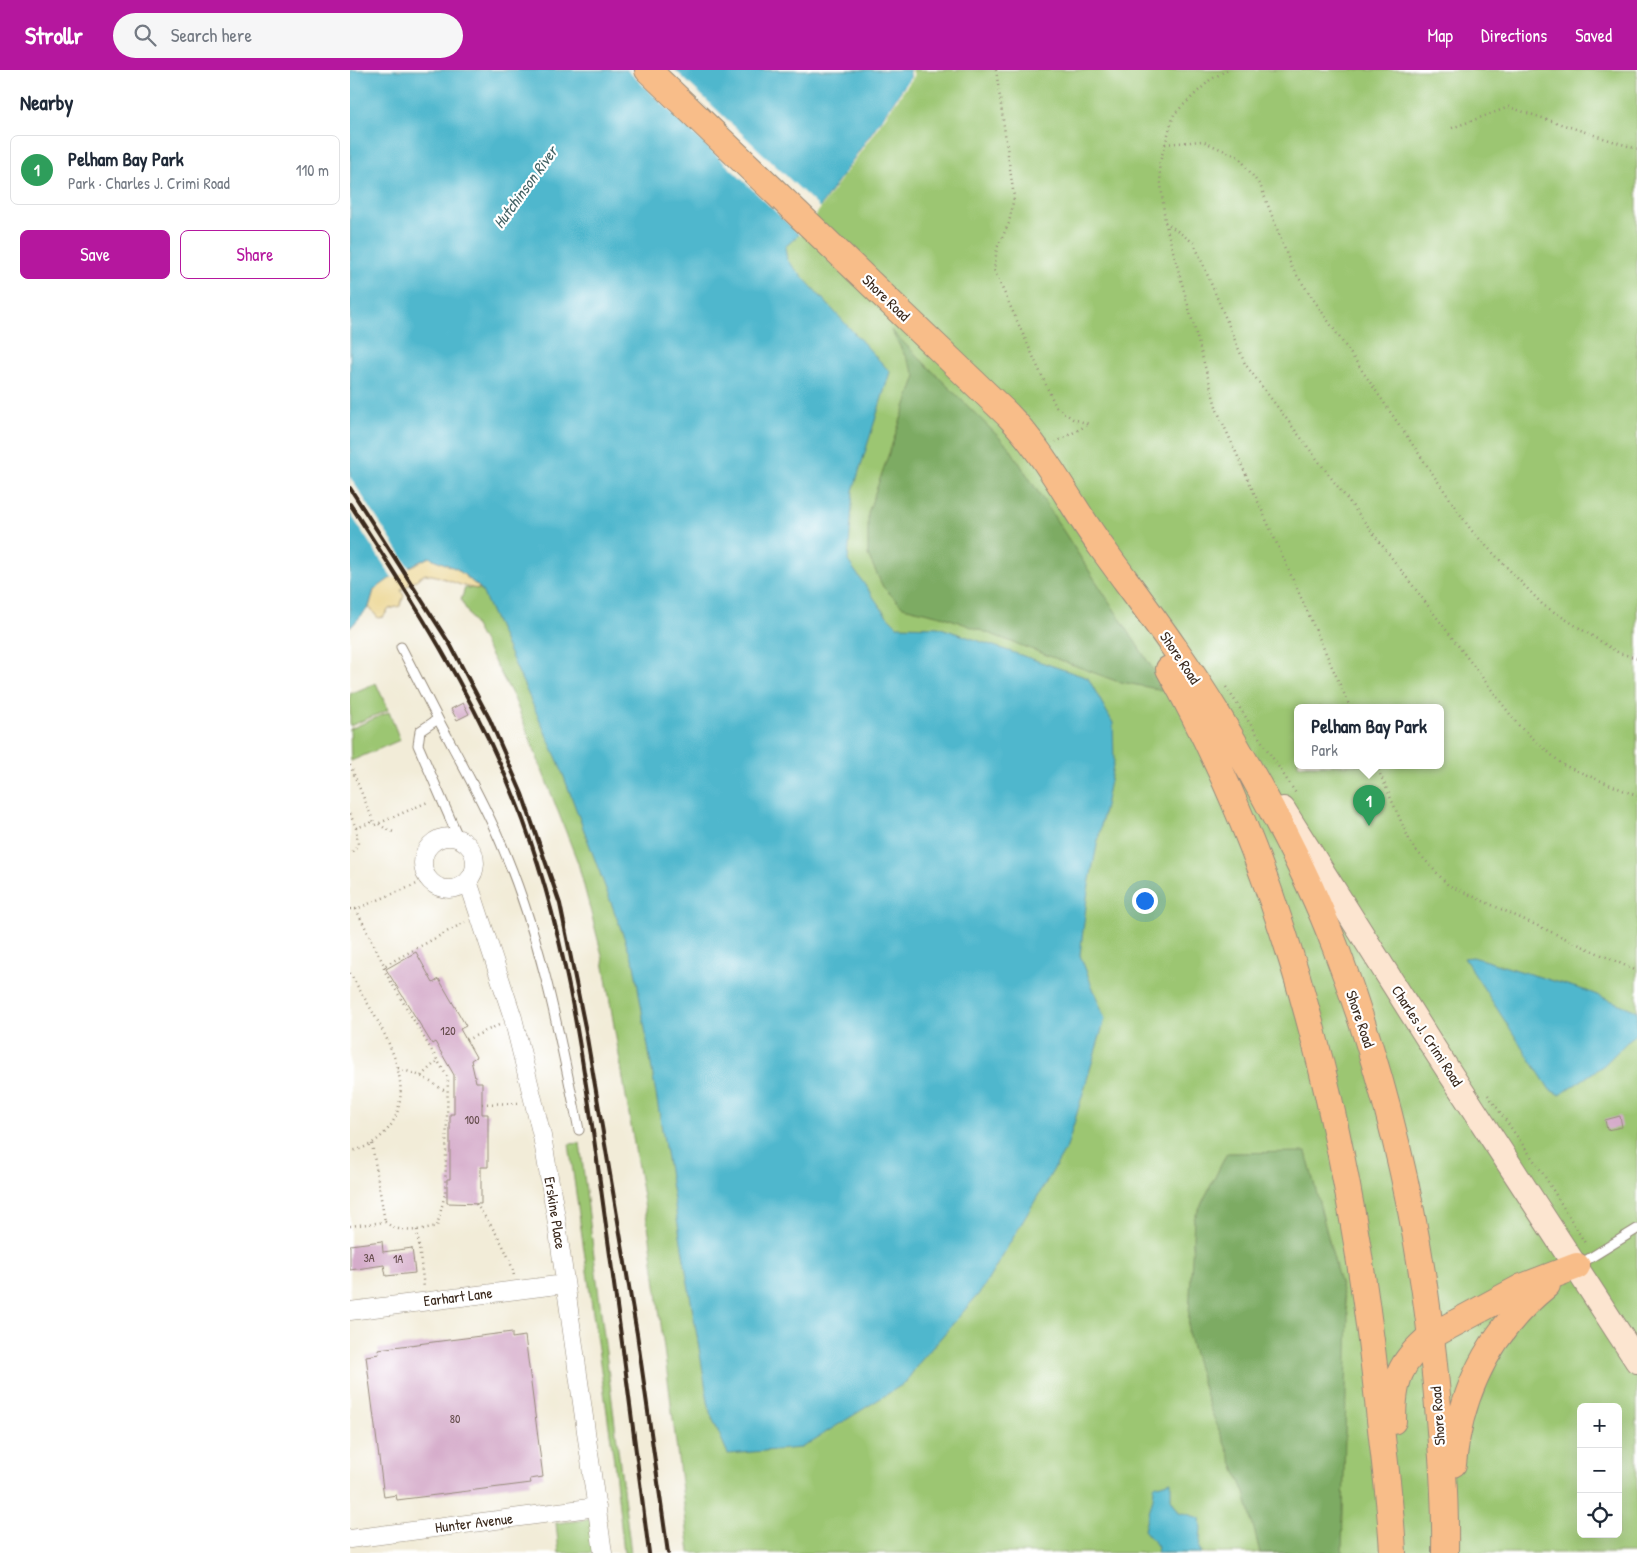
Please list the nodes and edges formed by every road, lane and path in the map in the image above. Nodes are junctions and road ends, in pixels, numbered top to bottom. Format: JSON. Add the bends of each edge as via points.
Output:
{"nodes":[{"id":1,"x":648,"y":70,"type":"edge"},
{"id":2,"x":996,"y":70,"type":"edge"},
{"id":3,"x":1227,"y":70,"type":"edge"},
{"id":4,"x":1452,"y":128,"type":"dead end"},
{"id":5,"x":1165,"y":144,"type":"junction"},
{"id":6,"x":1637,"y":149,"type":"edge"},
{"id":7,"x":1165,"y":222,"type":"junction"},
{"id":8,"x":1054,"y":443,"type":"dead end"},
{"id":9,"x":1100,"y":546,"type":"junction"},
{"id":10,"x":401,"y":647,"type":"dead end"},
{"id":11,"x":1637,"y":658,"type":"edge"},
{"id":12,"x":1349,"y":704,"type":"edge"},
{"id":13,"x":1216,"y":711,"type":"junction"},
{"id":14,"x":438,"y":719,"type":"junction"},
{"id":15,"x":350,"y":765,"type":"edge"},
{"id":16,"x":1378,"y":769,"type":"edge"},
{"id":17,"x":441,"y":796,"type":"junction"},
{"id":18,"x":1637,"y":796,"type":"edge"},
{"id":19,"x":350,"y":814,"type":"edge"},
{"id":20,"x":374,"y":821,"type":"junction"},
{"id":21,"x":379,"y":824,"type":"junction"},
{"id":22,"x":356,"y":828,"type":"junction"},
{"id":23,"x":396,"y":833,"type":"dead end"},
{"id":24,"x":459,"y":839,"type":"junction"},
{"id":25,"x":350,"y":855,"type":"edge"},
{"id":26,"x":429,"y":879,"type":"junction"},
{"id":27,"x":468,"y":881,"type":"junction"},
{"id":28,"x":350,"y":909,"type":"edge"},
{"id":29,"x":356,"y":909,"type":"junction"},
{"id":30,"x":480,"y":914,"type":"junction"},
{"id":31,"x":385,"y":967,"type":"junction"},
{"id":32,"x":1637,"y":971,"type":"edge"},
{"id":33,"x":350,"y":973,"type":"edge"},
{"id":34,"x":513,"y":1018,"type":"junction"},
{"id":35,"x":466,"y":1040,"type":"dead end"},
{"id":36,"x":437,"y":1060,"type":"junction"},
{"id":37,"x":398,"y":1068,"type":"junction"},
{"id":38,"x":421,"y":1076,"type":"junction"},
{"id":39,"x":447,"y":1092,"type":"junction"},
{"id":40,"x":534,"y":1103,"type":"junction"},
{"id":41,"x":482,"y":1104,"type":"dead end"},
{"id":42,"x":579,"y":1130,"type":"dead end"},
{"id":43,"x":372,"y":1144,"type":"junction"},
{"id":44,"x":350,"y":1151,"type":"edge"},
{"id":45,"x":476,"y":1204,"type":"dead end"},
{"id":46,"x":385,"y":1222,"type":"junction"},
{"id":47,"x":350,"y":1226,"type":"edge"},
{"id":48,"x":1637,"y":1228,"type":"edge"},
{"id":49,"x":417,"y":1230,"type":"junction"},
{"id":50,"x":1577,"y":1266,"type":"junction"},
{"id":51,"x":566,"y":1284,"type":"junction"},
{"id":52,"x":516,"y":1290,"type":"junction"},
{"id":53,"x":426,"y":1301,"type":"junction"},
{"id":54,"x":350,"y":1310,"type":"edge"},
{"id":55,"x":1432,"y":1336,"type":"junction"},
{"id":56,"x":1637,"y":1361,"type":"edge"},
{"id":57,"x":597,"y":1508,"type":"junction"},
{"id":58,"x":359,"y":1543,"type":"edge"},
{"id":59,"x":1393,"y":1546,"type":"edge"},
{"id":60,"x":1445,"y":1550,"type":"edge"},
{"id":61,"x":603,"y":1553,"type":"edge"}],
"edges":[{"from":1,"to":9,"type":"main road","name":"Shore Road","via":[[1019,426],[1045,460]]},
{"from":2,"to":8,"type":"path","via":[[1014,197],[1009,223],[997,248],[994,270],[1056,407],[1073,419],[1089,424]]},
{"from":3,"to":5,"type":"path","via":[[1210,80],[1174,114]]},
{"from":4,"to":6,"type":"path","via":[[1509,107]]},
{"from":5,"to":7,"type":"path","via":[[1159,165]]},
{"from":5,"to":11,"type":"path","via":[[1202,141],[1239,157],[1261,187],[1292,268],[1471,530],[1543,605],[1618,653]]},
{"from":7,"to":12,"type":"path","via":[[1217,410]]},
{"from":7,"to":18,"type":"path","via":[[1194,243],[1244,364],[1519,726],[1564,765]]},
{"from":9,"to":13,"type":"main road","name":"Shore Road","via":[[1145,605]]},
{"from":9,"to":59,"type":"main road","name":"Shore Road","via":[[1212,748],[1253,843],[1285,938],[1326,1087],[1356,1236],[1371,1337]]},
{"from":10,"to":14,"type":"lane"},
{"from":13,"to":50,"type":"main road","name":"Charles J. Crimi Road","via":[[1245,749]]},
{"from":13,"to":55,"type":"main road","name":"Shore Road","via":[[1306,879],[1356,1005],[1384,1094],[1408,1193]]},
{"from":14,"to":17,"type":"lane","via":[[423,728],[418,738],[420,751]]},
{"from":14,"to":42,"type":"lane","via":[[500,841],[520,891],[541,960]]},
{"from":15,"to":20,"type":"path"},
{"from":16,"to":32,"type":"path","via":[[1412,846],[1448,886]]},
{"from":17,"to":21,"type":"path"},
{"from":17,"to":24,"type":"lane"},
{"from":19,"to":22,"type":"path"},
{"from":20,"to":21,"type":"path","via":[[375,825]]},
{"from":20,"to":22,"type":"path"},
{"from":21,"to":23,"type":"path"},
{"from":22,"to":25,"type":"path","via":[[358,844]]},
{"from":24,"to":26,"type":"street","via":[[447,836],[429,846],[423,859]]},
{"from":24,"to":27,"type":"street","via":[[468,845],[475,859]]},
{"from":26,"to":27,"type":"street","via":[[448,889]]},
{"from":26,"to":29,"type":"path"},
{"from":27,"to":30,"type":"street","name":"Erskine Place"},
{"from":28,"to":29,"type":"path"},
{"from":29,"to":31,"type":"path"},
{"from":30,"to":31,"type":"path"},
{"from":30,"to":34,"type":"street","name":"Erskine Place"},
{"from":31,"to":36,"type":"path"},
{"from":33,"to":37,"type":"path"},
{"from":34,"to":35,"type":"path"},
{"from":34,"to":40,"type":"street","name":"Erskine Place"},
{"from":36,"to":38,"type":"path"},
{"from":36,"to":39,"type":"path","via":[[448,1078]]},
{"from":37,"to":38,"type":"path"},
{"from":37,"to":43,"type":"path","via":[[402,1089],[399,1109],[388,1130]]},
{"from":38,"to":39,"type":"path"},
{"from":39,"to":49,"type":"path","via":[[445,1194],[437,1226]]},
{"from":40,"to":41,"type":"path"},
{"from":40,"to":51,"type":"street","name":"Erskine Place"},
{"from":43,"to":44,"type":"path"},
{"from":43,"to":46,"type":"path"},
{"from":45,"to":52,"type":"path","via":[[491,1224],[512,1267]]},
{"from":46,"to":47,"type":"path"},
{"from":46,"to":49,"type":"path","via":[[405,1232]]},
{"from":48,"to":50,"type":"lane"},
{"from":49,"to":53,"type":"path"},
{"from":50,"to":55,"type":"main road","via":[[1522,1287]]},
{"from":50,"to":56,"type":"main road","name":"Charles J. Crimi Road"},
{"from":50,"to":60,"type":"main road","via":[[1546,1286],[1520,1309],[1496,1337],[1475,1374],[1458,1429]]},
{"from":51,"to":52,"type":"street","name":"Earhart Lane"},
{"from":51,"to":57,"type":"street","name":"Erskine Place"},
{"from":52,"to":53,"type":"street","name":"Earhart Lane"},
{"from":53,"to":54,"type":"street","name":"Earhart Lane"},
{"from":55,"to":59,"type":"main road","via":[[1407,1360],[1394,1388]]},
{"from":55,"to":60,"type":"main road","name":"Shore Road"},
{"from":57,"to":58,"type":"street","name":"Hunter Avenue"},
{"from":57,"to":61,"type":"street","name":"Erskine Place"}]}
